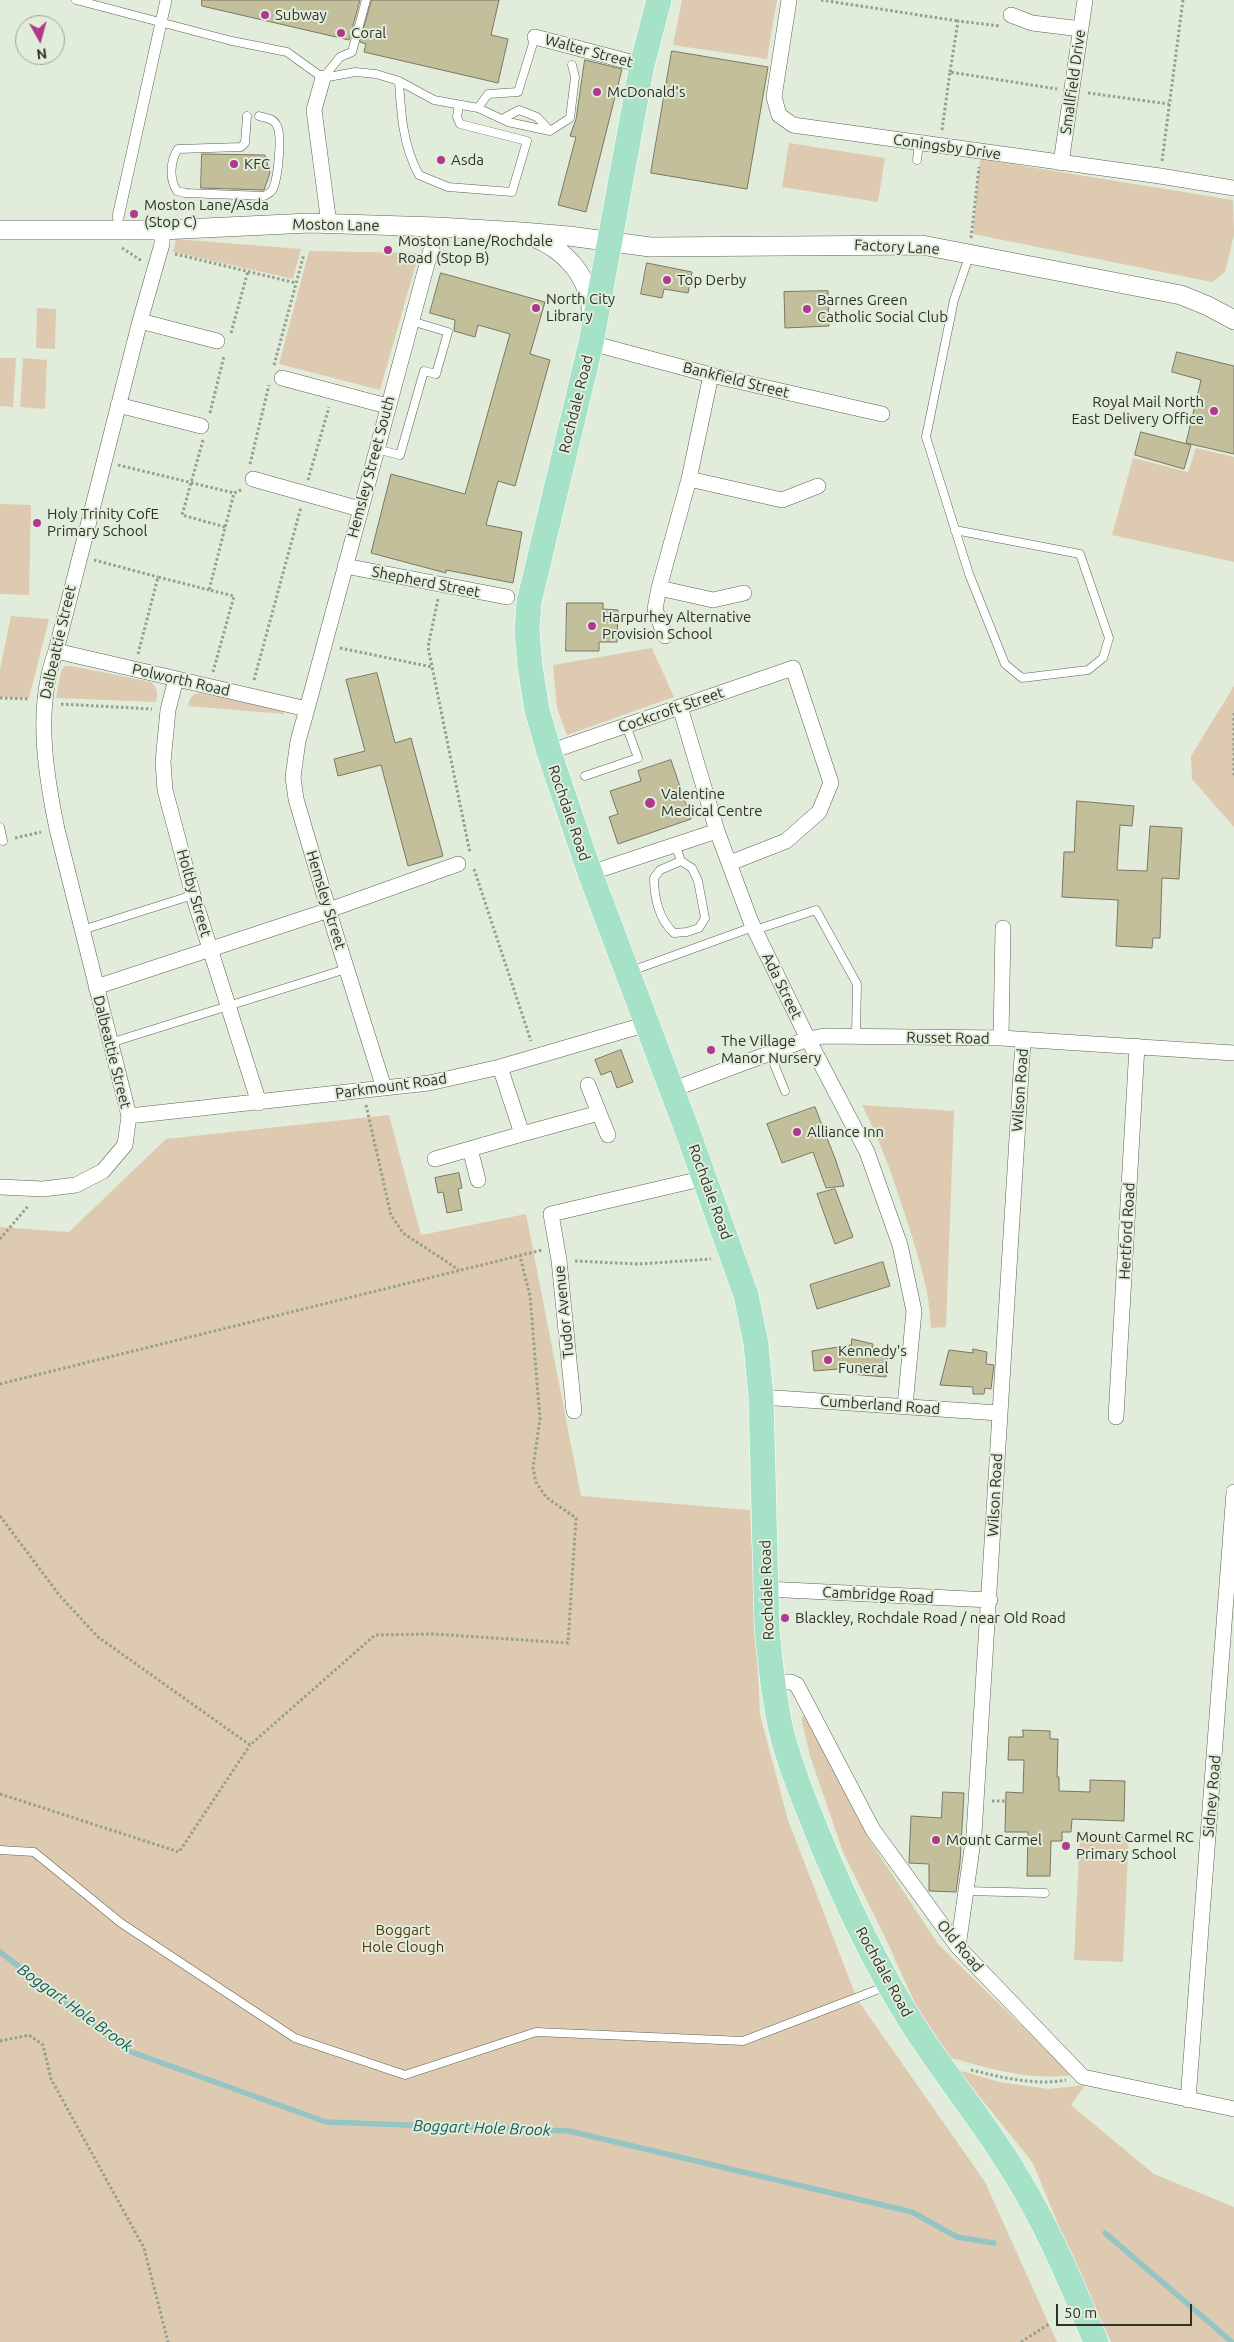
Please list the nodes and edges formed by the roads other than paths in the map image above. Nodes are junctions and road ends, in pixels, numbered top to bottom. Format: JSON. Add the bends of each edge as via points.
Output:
{"nodes":[{"id":1,"x":76,"y":0,"type":"edge"},
{"id":2,"x":166,"y":0,"type":"edge"},
{"id":3,"x":366,"y":0,"type":"edge"},
{"id":4,"x":659,"y":0,"type":"edge"},
{"id":5,"x":789,"y":0,"type":"edge"},
{"id":6,"x":1085,"y":0,"type":"edge"},
{"id":7,"x":1011,"y":15,"type":"road end"},
{"id":8,"x":161,"y":23,"type":"junction"},
{"id":9,"x":1081,"y":29,"type":"junction"},
{"id":10,"x":535,"y":37,"type":"joint"},
{"id":11,"x":572,"y":65,"type":"dead end"},
{"id":12,"x":642,"y":65,"type":"junction"},
{"id":13,"x":323,"y":78,"type":"junction"},
{"id":14,"x":399,"y":81,"type":"junction"},
{"id":15,"x":459,"y":106,"type":"junction"},
{"id":16,"x":478,"y":108,"type":"junction"},
{"id":17,"x":247,"y":116,"type":"dead end"},
{"id":18,"x":259,"y":116,"type":"dead end"},
{"id":19,"x":502,"y":119,"type":"junction"},
{"id":20,"x":550,"y":131,"type":"junction"},
{"id":21,"x":919,"y":144,"type":"junction"},
{"id":22,"x":916,"y":160,"type":"dead end"},
{"id":23,"x":1061,"y":163,"type":"junction"},
{"id":24,"x":1234,"y":188,"type":"edge"},
{"id":25,"x":118,"y":217,"type":"dead end"},
{"id":26,"x":329,"y":224,"type":"junction"},
{"id":27,"x":437,"y":227,"type":"junction"},
{"id":28,"x":0,"y":230,"type":"edge"},
{"id":29,"x":162,"y":230,"type":"junction"},
{"id":30,"x":522,"y":232,"type":"junction"},
{"id":31,"x":611,"y":242,"type":"junction"},
{"id":32,"x":970,"y":248,"type":"junction"},
{"id":33,"x":1233,"y":316,"type":"edge"},
{"id":34,"x":140,"y":321,"type":"junction"},
{"id":35,"x":411,"y":321,"type":"junction"},
{"id":36,"x":592,"y":338,"type":"junction"},
{"id":37,"x":224,"y":343,"type":"road end"},
{"id":38,"x":711,"y":375,"type":"junction"},
{"id":39,"x":282,"y":378,"type":"dead end"},
{"id":40,"x":118,"y":405,"type":"junction"},
{"id":41,"x":387,"y":406,"type":"junction"},
{"id":42,"x":882,"y":414,"type":"dead end"},
{"id":43,"x":204,"y":427,"type":"road end"},
{"id":44,"x":376,"y":449,"type":"junction"},
{"id":45,"x":253,"y":479,"type":"dead end"},
{"id":46,"x":689,"y":479,"type":"junction"},
{"id":47,"x":818,"y":486,"type":"dead end"},
{"id":48,"x":360,"y":509,"type":"junction"},
{"id":49,"x":955,"y":530,"type":"junction"},
{"id":50,"x":345,"y":566,"type":"junction"},
{"id":51,"x":658,"y":588,"type":"junction"},
{"id":52,"x":744,"y":593,"type":"dead end"},
{"id":53,"x":507,"y":597,"type":"dead end"},
{"id":54,"x":665,"y":636,"type":"dead end"},
{"id":55,"x":56,"y":651,"type":"junction"},
{"id":56,"x":176,"y":679,"type":"junction"},
{"id":57,"x":680,"y":707,"type":"junction"},
{"id":58,"x":307,"y":708,"type":"junction"},
{"id":59,"x":626,"y":725,"type":"junction"},
{"id":60,"x":549,"y":752,"type":"junction"},
{"id":61,"x":585,"y":776,"type":"dead end"},
{"id":62,"x":0,"y":827,"type":"edge"},
{"id":63,"x":717,"y":831,"type":"junction"},
{"id":64,"x":3,"y":841,"type":"road end"},
{"id":65,"x":675,"y":844,"type":"junction"},
{"id":66,"x":467,"y":861,"type":"road end"},
{"id":67,"x":681,"y":861,"type":"junction"},
{"id":68,"x":730,"y":863,"type":"junction"},
{"id":69,"x":590,"y":874,"type":"junction"},
{"id":70,"x":193,"y":895,"type":"junction"},
{"id":71,"x":329,"y":910,"type":"junction"},
{"id":72,"x":754,"y":928,"type":"junction"},
{"id":73,"x":1003,"y":928,"type":"dead end"},
{"id":74,"x":82,"y":930,"type":"junction"},
{"id":75,"x":210,"y":949,"type":"junction"},
{"id":76,"x":346,"y":969,"type":"junction"},
{"id":77,"x":627,"y":972,"type":"junction"},
{"id":78,"x":96,"y":987,"type":"junction"},
{"id":79,"x":228,"y":1006,"type":"junction"},
{"id":80,"x":646,"y":1024,"type":"junction"},
{"id":81,"x":856,"y":1036,"type":"junction"},
{"id":82,"x":1001,"y":1038,"type":"junction"},
{"id":83,"x":808,"y":1039,"type":"junction"},
{"id":84,"x":1023,"y":1041,"type":"junction"},
{"id":85,"x":109,"y":1043,"type":"junction"},
{"id":86,"x":1137,"y":1046,"type":"junction"},
{"id":87,"x":1234,"y":1053,"type":"edge"},
{"id":88,"x":770,"y":1054,"type":"junction"},
{"id":89,"x":500,"y":1066,"type":"junction"},
{"id":90,"x":588,"y":1085,"type":"dead end"},
{"id":91,"x":384,"y":1088,"type":"junction"},
{"id":92,"x":671,"y":1090,"type":"junction"},
{"id":93,"x":785,"y":1091,"type":"dead end"},
{"id":94,"x":259,"y":1102,"type":"junction"},
{"id":95,"x":599,"y":1113,"type":"junction"},
{"id":96,"x":129,"y":1116,"type":"junction"},
{"id":97,"x":522,"y":1134,"type":"junction"},
{"id":98,"x":608,"y":1135,"type":"dead end"},
{"id":99,"x":470,"y":1149,"type":"junction"},
{"id":100,"x":435,"y":1159,"type":"dead end"},
{"id":101,"x":705,"y":1178,"type":"junction"},
{"id":102,"x":478,"y":1180,"type":"dead end"},
{"id":103,"x":0,"y":1187,"type":"edge"},
{"id":104,"x":761,"y":1397,"type":"junction"},
{"id":105,"x":905,"y":1406,"type":"junction"},
{"id":106,"x":574,"y":1411,"type":"dead end"},
{"id":107,"x":999,"y":1412,"type":"junction"},
{"id":108,"x":1116,"y":1417,"type":"dead end"},
{"id":109,"x":1234,"y":1492,"type":"edge"},
{"id":110,"x":766,"y":1589,"type":"junction"},
{"id":111,"x":990,"y":1600,"type":"junction"},
{"id":112,"x":1230,"y":1615,"type":"edge"},
{"id":113,"x":773,"y":1682,"type":"junction"},
{"id":114,"x":0,"y":1850,"type":"edge"},
{"id":115,"x":966,"y":1891,"type":"junction"},
{"id":116,"x":1045,"y":1893,"type":"dead end"},
{"id":117,"x":958,"y":1948,"type":"junction"},
{"id":118,"x":889,"y":1985,"type":"junction"},
{"id":119,"x":1188,"y":2100,"type":"junction"},
{"id":120,"x":1234,"y":2109,"type":"edge"},
{"id":121,"x":1096,"y":2342,"type":"edge"}],
"edges":[{"from":1,"to":8,"type":"lane"},
{"from":2,"to":8,"type":"street"},
{"from":3,"to":13,"type":"lane","via":[[352,52],[340,57]]},
{"from":4,"to":12,"type":"main road","name":"Rochdale Road"},
{"from":5,"to":21,"type":"street","name":"Coningsby Drive","via":[[774,97],[779,115],[794,125]]},
{"from":6,"to":9,"type":"street","name":"Smallfield Drive"},
{"from":7,"to":9,"type":"street","via":[[1032,23]]},
{"from":8,"to":13,"type":"lane","via":[[287,52]]},
{"from":8,"to":25,"type":"street"},
{"from":9,"to":23,"type":"street","name":"Smallfield Drive"},
{"from":10,"to":12,"type":"street","name":"Walter Street"},
{"from":10,"to":16,"type":"lane","via":[[518,92],[488,94]]},
{"from":11,"to":20,"type":"lane","via":[[575,78],[570,118]]},
{"from":12,"to":31,"type":"main road","name":"Rochdale Road"},
{"from":13,"to":14,"type":"lane","via":[[355,72]]},
{"from":13,"to":26,"type":"street","via":[[314,110]]},
{"from":14,"to":15,"type":"lane","via":[[434,100]]},
{"from":14,"to":15,"type":"lane","via":[[401,118],[410,159],[419,175],[448,187],[512,192],[526,141],[460,124],[457,117]]},
{"from":15,"to":16,"type":"lane"},
{"from":16,"to":19,"type":"lane"},
{"from":17,"to":18,"type":"lane","via":[[245,143],[241,147],[178,149],[171,179],[177,191],[264,196],[271,192],[280,155],[278,126],[274,120]]},
{"from":19,"to":20,"type":"lane"},
{"from":19,"to":20,"type":"lane","via":[[519,110],[537,118]]},
{"from":21,"to":22,"type":"lane"},
{"from":21,"to":23,"type":"street","name":"Coningsby Drive"},
{"from":23,"to":24,"type":"street","name":"Coningsby Drive"},
{"from":26,"to":27,"type":"street","name":"Moston Lane"},
{"from":26,"to":29,"type":"street","name":"Moston Lane"},
{"from":27,"to":30,"type":"street","name":"Moston Lane"},
{"from":27,"to":35,"type":"street","name":"Hemsley Street South"},
{"from":28,"to":29,"type":"street","name":"Moston Lane"},
{"from":29,"to":34,"type":"street","name":"Dalbeattie Street","via":[[160,250]]},
{"from":30,"to":31,"type":"street","name":"Moston Lane"},
{"from":30,"to":36,"type":"street","via":[[558,250],[576,267],[591,302]]},
{"from":31,"to":32,"type":"street","name":"Factory Lane","via":[[661,247],[922,245]]},
{"from":31,"to":36,"type":"main road","name":"Rochdale Road"},
{"from":32,"to":33,"type":"street","name":"Factory Lane","via":[[1181,295]]},
{"from":32,"to":49,"type":"lane","via":[[954,300],[926,437]]},
{"from":34,"to":37,"type":"street"},
{"from":34,"to":40,"type":"street","name":"Dalbeattie Street"},
{"from":35,"to":41,"type":"street","name":"Hemsley Street South"},
{"from":35,"to":44,"type":"lane","via":[[448,332],[446,340],[436,374],[424,371],[400,455]]},
{"from":36,"to":38,"type":"street","name":"Bankfield Street"},
{"from":36,"to":60,"type":"main road","name":"Rochdale Road","via":[[529,602],[530,666],[537,710]]},
{"from":38,"to":42,"type":"street","name":"Bankfield Street"},
{"from":38,"to":46,"type":"street"},
{"from":39,"to":41,"type":"street"},
{"from":40,"to":43,"type":"street"},
{"from":40,"to":55,"type":"street","name":"Dalbeattie Street"},
{"from":41,"to":44,"type":"street","name":"Hemsley Street South"},
{"from":44,"to":48,"type":"street","name":"Hemsley Street South"},
{"from":45,"to":48,"type":"street"},
{"from":46,"to":47,"type":"street","via":[[782,500]]},
{"from":46,"to":51,"type":"street"},
{"from":48,"to":50,"type":"street","name":"Hemsley Street South"},
{"from":49,"to":49,"type":"lane","via":[[1005,664],[1022,678],[1088,670],[1103,658],[1109,638],[1080,554]]},
{"from":50,"to":53,"type":"street","name":"Shepherd Street"},
{"from":50,"to":58,"type":"street","name":"Hemsley Street South"},
{"from":51,"to":52,"type":"street","via":[[713,600]]},
{"from":51,"to":54,"type":"street","via":[[655,609]]},
{"from":55,"to":56,"type":"street","name":"Polworth Road"},
{"from":55,"to":74,"type":"street","name":"Dalbeattie Street","via":[[43,702],[48,784]]},
{"from":56,"to":58,"type":"street","name":"Polworth Road"},
{"from":56,"to":70,"type":"street","name":"Holtby Street","via":[[168,710],[163,762],[166,790]]},
{"from":57,"to":59,"type":"street","name":"Cockcroft Street"},
{"from":57,"to":63,"type":"street","name":"Ada Street"},
{"from":57,"to":68,"type":"street","name":"Cockcroft Street","via":[[793,668],[831,783],[819,812],[786,841]]},
{"from":58,"to":71,"type":"street","name":"Hemsley Street","via":[[293,777],[303,826]]},
{"from":59,"to":60,"type":"street","name":"Cockcroft Street"},
{"from":59,"to":61,"type":"lane","via":[[638,758]]},
{"from":60,"to":69,"type":"main road","name":"Rochdale Road"},
{"from":62,"to":64,"type":"lane"},
{"from":63,"to":65,"type":"street"},
{"from":63,"to":68,"type":"street","name":"Ada Street"},
{"from":65,"to":67,"type":"lane"},
{"from":65,"to":69,"type":"street"},
{"from":66,"to":71,"type":"street"},
{"from":67,"to":67,"type":"lane","via":[[660,870],[654,878],[654,894],[666,926],[674,933],[699,928],[705,918],[698,881],[692,868]]},
{"from":68,"to":72,"type":"street","name":"Ada Street"},
{"from":69,"to":77,"type":"main road","name":"Rochdale Road"},
{"from":70,"to":74,"type":"lane"},
{"from":70,"to":75,"type":"street","name":"Holtby Street"},
{"from":71,"to":75,"type":"street"},
{"from":71,"to":76,"type":"street","name":"Hemsley Street"},
{"from":72,"to":77,"type":"lane"},
{"from":72,"to":81,"type":"lane","via":[[816,910],[857,984]]},
{"from":72,"to":83,"type":"street","name":"Ada Street"},
{"from":73,"to":82,"type":"street"},
{"from":74,"to":78,"type":"street","name":"Dalbeattie Street"},
{"from":75,"to":78,"type":"street"},
{"from":75,"to":79,"type":"street","name":"Holtby Street"},
{"from":76,"to":79,"type":"lane"},
{"from":76,"to":91,"type":"street","name":"Hemsley Street"},
{"from":77,"to":80,"type":"main road","name":"Rochdale Road"},
{"from":78,"to":85,"type":"street","name":"Dalbeattie Street"},
{"from":79,"to":85,"type":"lane"},
{"from":79,"to":94,"type":"street","name":"Holtby Street"},
{"from":80,"to":89,"type":"street","name":"Parkmount Road"},
{"from":80,"to":92,"type":"main road","name":"Rochdale Road"},
{"from":81,"to":82,"type":"street","name":"Russet Road"},
{"from":81,"to":83,"type":"street","name":"Russet Road"},
{"from":82,"to":84,"type":"street","name":"Russet Road"},
{"from":83,"to":88,"type":"street","name":"Russet Road"},
{"from":83,"to":105,"type":"street","name":"Ada Street","via":[[867,1152],[900,1244],[914,1310]]},
{"from":84,"to":86,"type":"street","name":"Russet Road"},
{"from":84,"to":107,"type":"street","name":"Wilson Road"},
{"from":85,"to":96,"type":"street","name":"Dalbeattie Street"},
{"from":86,"to":87,"type":"street","name":"Russet Road"},
{"from":86,"to":108,"type":"street","name":"Hertford Road"},
{"from":88,"to":92,"type":"street","name":"Russet Road"},
{"from":88,"to":93,"type":"lane"},
{"from":89,"to":91,"type":"street","name":"Parkmount Road","via":[[429,1083]]},
{"from":89,"to":97,"type":"street"},
{"from":90,"to":95,"type":"street"},
{"from":91,"to":94,"type":"street","name":"Parkmount Road"},
{"from":92,"to":101,"type":"main road","name":"Rochdale Road"},
{"from":94,"to":96,"type":"street","name":"Parkmount Road"},
{"from":95,"to":97,"type":"street"},
{"from":95,"to":98,"type":"street"},
{"from":96,"to":103,"type":"street","via":[[126,1144],[103,1171],[76,1185]]},
{"from":97,"to":99,"type":"street"},
{"from":99,"to":100,"type":"street"},
{"from":99,"to":102,"type":"street"},
{"from":101,"to":104,"type":"main road","name":"Rochdale Road","via":[[746,1295],[756,1344]]},
{"from":101,"to":106,"type":"street","name":"Tudor Avenue","via":[[551,1214]]},
{"from":104,"to":105,"type":"street","name":"Cumberland Road"},
{"from":104,"to":110,"type":"main road","name":"Rochdale Road"},
{"from":105,"to":107,"type":"street","name":"Cumberland Road"},
{"from":107,"to":111,"type":"street","name":"Wilson Road"},
{"from":109,"to":112,"type":"street","name":"Sidney Road"},
{"from":110,"to":111,"type":"street","name":"Cambridge Road"},
{"from":110,"to":113,"type":"main road","name":"Rochdale Road"},
{"from":111,"to":115,"type":"street","name":"Wilson Road","via":[[974,1834]]},
{"from":112,"to":119,"type":"street","name":"Sidney Road"},
{"from":113,"to":117,"type":"street","name":"Old Road","via":[[797,1685],[873,1830]]},
{"from":113,"to":118,"type":"main road","name":"Rochdale Road","via":[[782,1734],[801,1792],[829,1860]]},
{"from":114,"to":118,"type":"lane","via":[[34,1852],[121,1923],[295,2038],[404,2075],[536,2032],[743,2041]]},
{"from":115,"to":116,"type":"lane"},
{"from":115,"to":117,"type":"street","name":"Wilson Road"},
{"from":117,"to":119,"type":"street","name":"Old Road","via":[[1084,2078]]},
{"from":118,"to":121,"type":"main road","name":"Rochdale Road","via":[[1027,2194],[1070,2278]]},
{"from":119,"to":120,"type":"street"}]}
